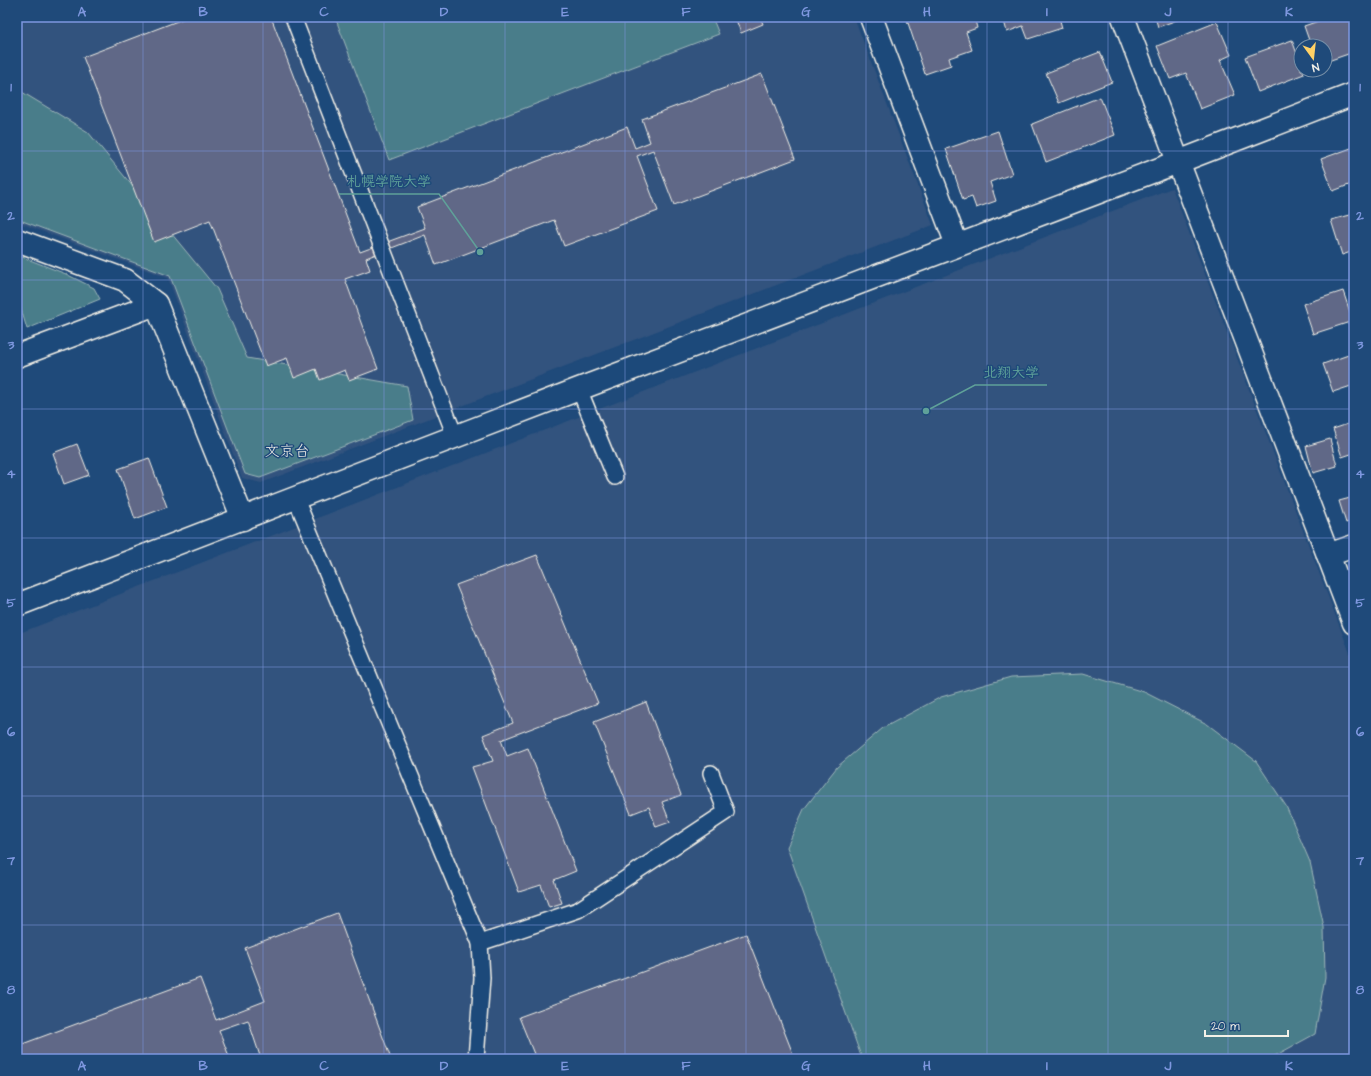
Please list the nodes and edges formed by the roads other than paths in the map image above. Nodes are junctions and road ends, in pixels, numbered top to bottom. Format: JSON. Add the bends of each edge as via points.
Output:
{"nodes":[{"id":1,"x":293,"y":17,"type":"edge"},
{"id":2,"x":871,"y":17,"type":"edge"},
{"id":3,"x":1123,"y":17,"type":"edge"},
{"id":4,"x":1354,"y":94,"type":"edge"},
{"id":5,"x":1178,"y":162,"type":"junction"},
{"id":6,"x":17,"y":240,"type":"edge"},
{"id":7,"x":957,"y":246,"type":"junction"},
{"id":8,"x":156,"y":304,"type":"junction"},
{"id":9,"x":17,"y":356,"type":"edge"},
{"id":10,"x":579,"y":389,"type":"junction"},
{"id":11,"x":455,"y":436,"type":"junction"},
{"id":12,"x":615,"y":477,"type":"dead end"},
{"id":13,"x":296,"y":499,"type":"junction"},
{"id":14,"x":243,"y":519,"type":"junction"},
{"id":15,"x":1354,"y":546,"type":"edge"},
{"id":16,"x":1328,"y":556,"type":"junction"},
{"id":17,"x":17,"y":605,"type":"edge"},
{"id":18,"x":1354,"y":623,"type":"edge"},
{"id":19,"x":711,"y":773,"type":"dead end"},
{"id":20,"x":480,"y":943,"type":"junction"},
{"id":21,"x":476,"y":1059,"type":"edge"}],
"edges":[{"from":1,"to":11,"type":"lane"},
{"from":2,"to":7,"type":"street"},
{"from":3,"to":5,"type":"street"},
{"from":4,"to":5,"type":"street"},
{"from":5,"to":7,"type":"street"},
{"from":5,"to":16,"type":"street"},
{"from":6,"to":8,"type":"street","via":[[125,280]]},
{"from":7,"to":10,"type":"street"},
{"from":8,"to":9,"type":"street"},
{"from":8,"to":14,"type":"street"},
{"from":10,"to":11,"type":"street"},
{"from":10,"to":12,"type":"lane"},
{"from":11,"to":13,"type":"street"},
{"from":13,"to":14,"type":"street"},
{"from":13,"to":20,"type":"lane"},
{"from":14,"to":17,"type":"street"},
{"from":15,"to":16,"type":"street"},
{"from":16,"to":18,"type":"street"},
{"from":19,"to":20,"type":"lane","via":[[726,812],[578,910]]},
{"from":20,"to":21,"type":"lane","via":[[482,978]]}]}
